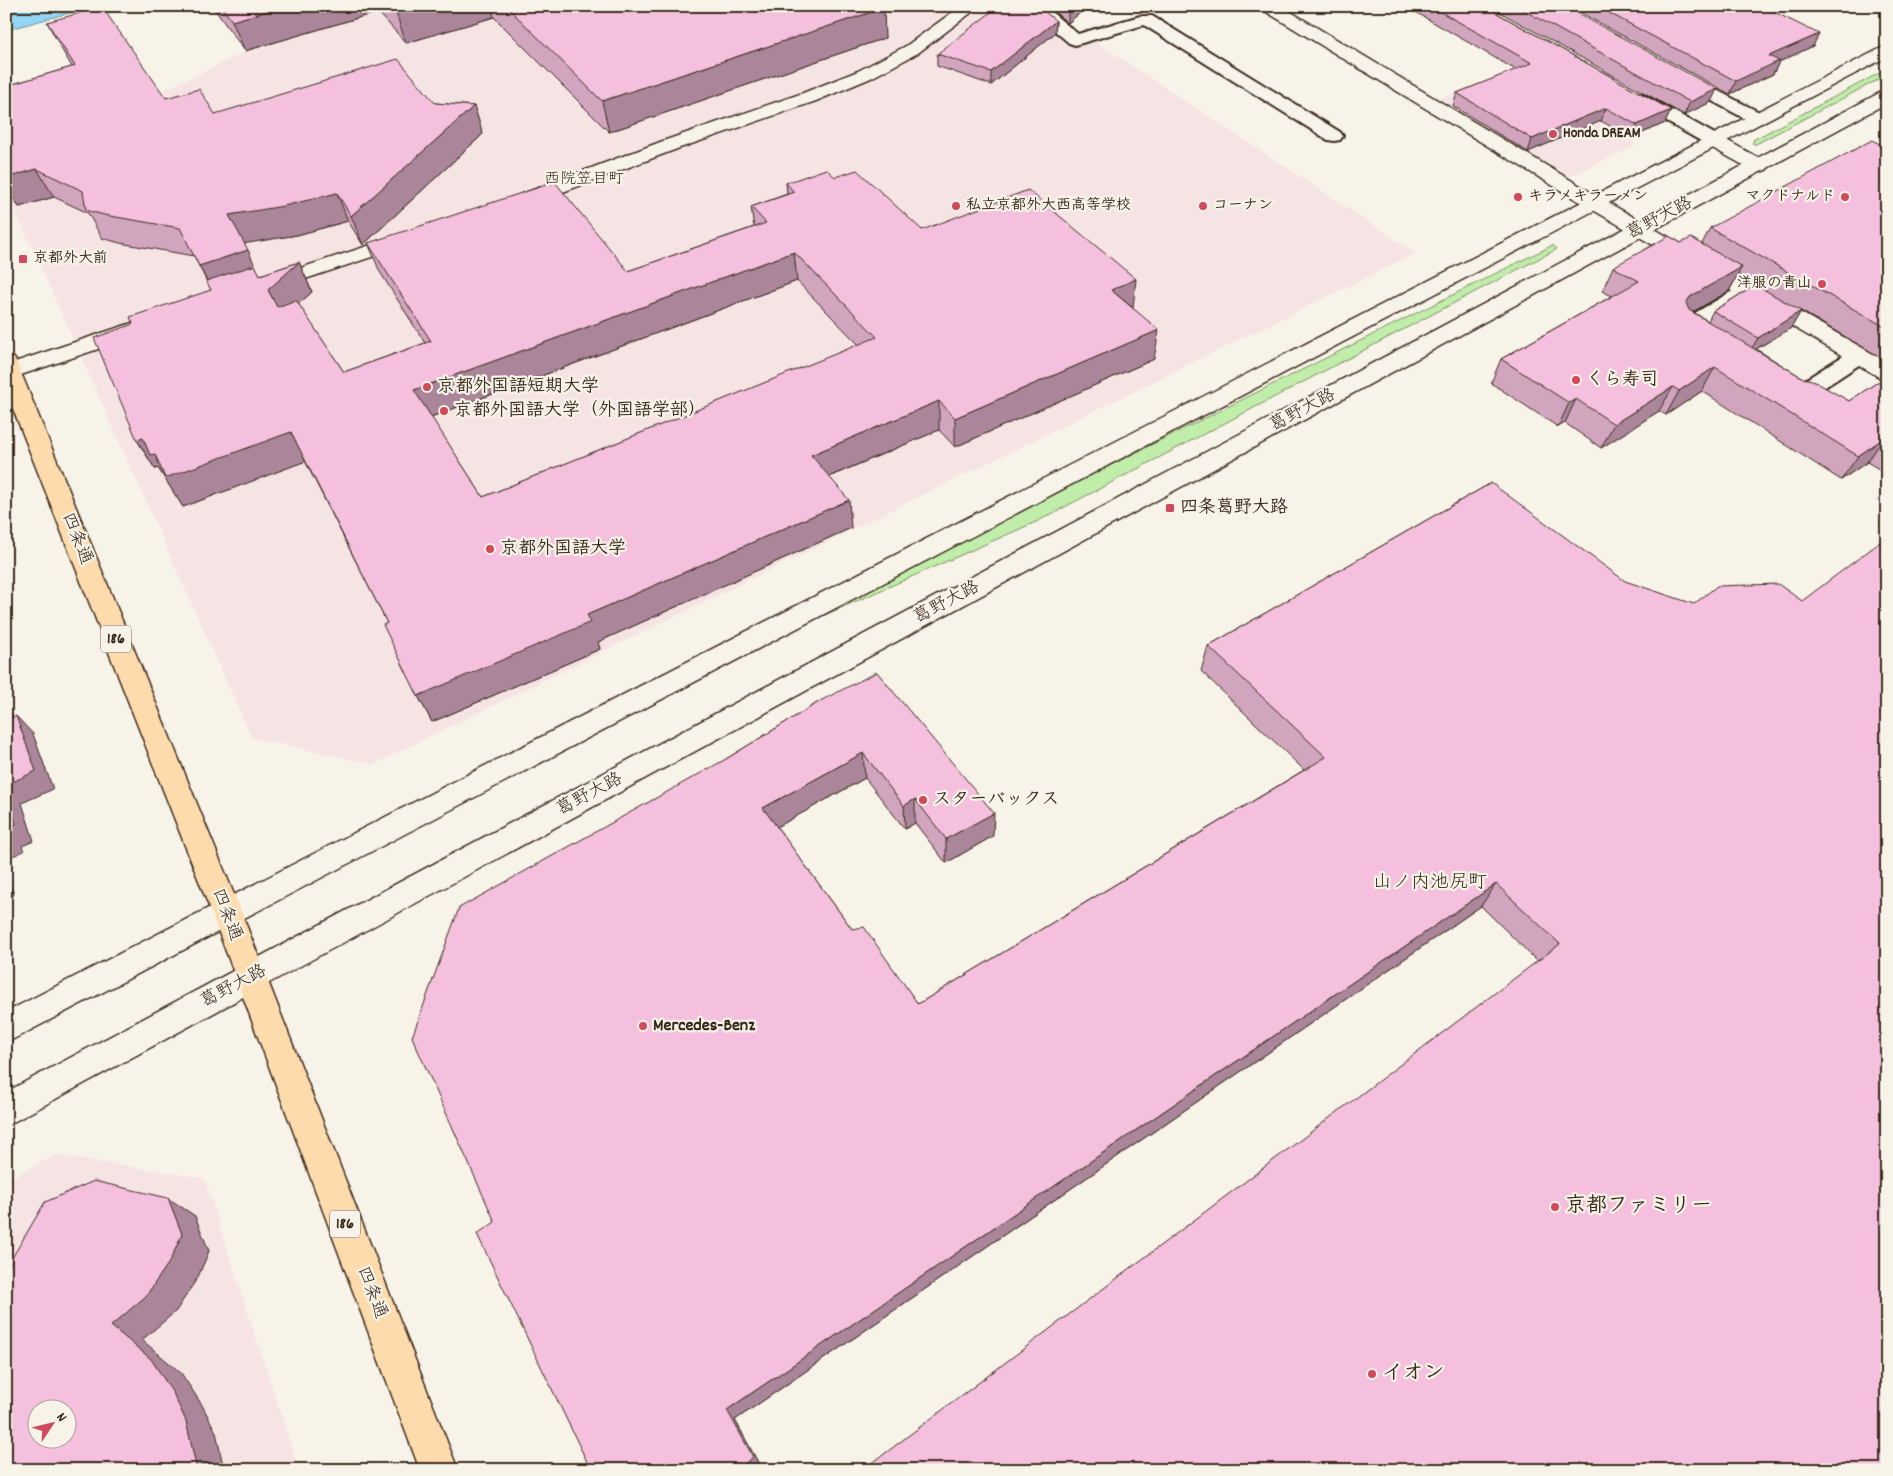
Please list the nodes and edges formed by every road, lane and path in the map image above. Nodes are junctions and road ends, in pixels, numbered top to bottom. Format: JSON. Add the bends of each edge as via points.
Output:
{"nodes":[{"id":1,"x":972,"y":6,"type":"edge"},
{"id":2,"x":1034,"y":6,"type":"edge"},
{"id":3,"x":1270,"y":6,"type":"edge"},
{"id":4,"x":1887,"y":50,"type":"edge"},
{"id":5,"x":1666,"y":68,"type":"edge"},
{"id":6,"x":1619,"y":88,"type":"edge"},
{"id":7,"x":1887,"y":96,"type":"edge"},
{"id":8,"x":1757,"y":118,"type":"junction"},
{"id":9,"x":1334,"y":136,"type":"dead end"},
{"id":10,"x":1714,"y":141,"type":"junction"},
{"id":11,"x":1759,"y":166,"type":"junction"},
{"id":12,"x":1594,"y":203,"type":"junction"},
{"id":13,"x":511,"y":204,"type":"edge"},
{"id":14,"x":1640,"y":230,"type":"junction"},
{"id":15,"x":426,"y":232,"type":"edge"},
{"id":16,"x":1747,"y":291,"type":"junction"},
{"id":17,"x":248,"y":292,"type":"edge"},
{"id":18,"x":145,"y":326,"type":"edge"},
{"id":19,"x":1717,"y":347,"type":"edge"},
{"id":20,"x":1858,"y":356,"type":"junction"},
{"id":21,"x":7,"y":369,"type":"edge"},
{"id":22,"x":1887,"y":372,"type":"edge"},
{"id":23,"x":1773,"y":380,"type":"edge"},
{"id":24,"x":227,"y":914,"type":"junction"},
{"id":25,"x":250,"y":978,"type":"junction"},
{"id":26,"x":6,"y":1028,"type":"edge"},
{"id":27,"x":6,"y":1110,"type":"edge"},
{"id":28,"x":439,"y":1470,"type":"edge"}],
"edges":[{"from":1,"to":13,"type":"street","via":[[941,31],[892,62],[858,77]]},
{"from":2,"to":9,"type":"lane","via":[[1075,40],[1146,19]]},
{"from":3,"to":12,"type":"street"},
{"from":4,"to":8,"type":"street"},
{"from":5,"to":8,"type":"lane"},
{"from":6,"to":10,"type":"lane"},
{"from":7,"to":11,"type":"street","name":"葛野大路"},
{"from":8,"to":10,"type":"street"},
{"from":10,"to":11,"type":"street"},
{"from":10,"to":12,"type":"street"},
{"from":11,"to":14,"type":"street","name":"葛野大路"},
{"from":12,"to":14,"type":"street"},
{"from":12,"to":24,"type":"street"},
{"from":14,"to":16,"type":"street"},
{"from":14,"to":25,"type":"street","name":"葛野大路"},
{"from":15,"to":17,"type":"street"},
{"from":16,"to":19,"type":"lane","via":[[1685,328]]},
{"from":16,"to":20,"type":"street"},
{"from":18,"to":21,"type":"street"},
{"from":20,"to":22,"type":"street"},
{"from":20,"to":23,"type":"lane","via":[[1797,395]]},
{"from":21,"to":24,"type":"main road","name":"四条通","number":"186"},
{"from":24,"to":25,"type":"main road","name":"四条通","number":"186"},
{"from":24,"to":26,"type":"street"},
{"from":25,"to":27,"type":"street","name":"葛野大路"},
{"from":25,"to":28,"type":"main road","name":"四条通","number":"186"}]}
